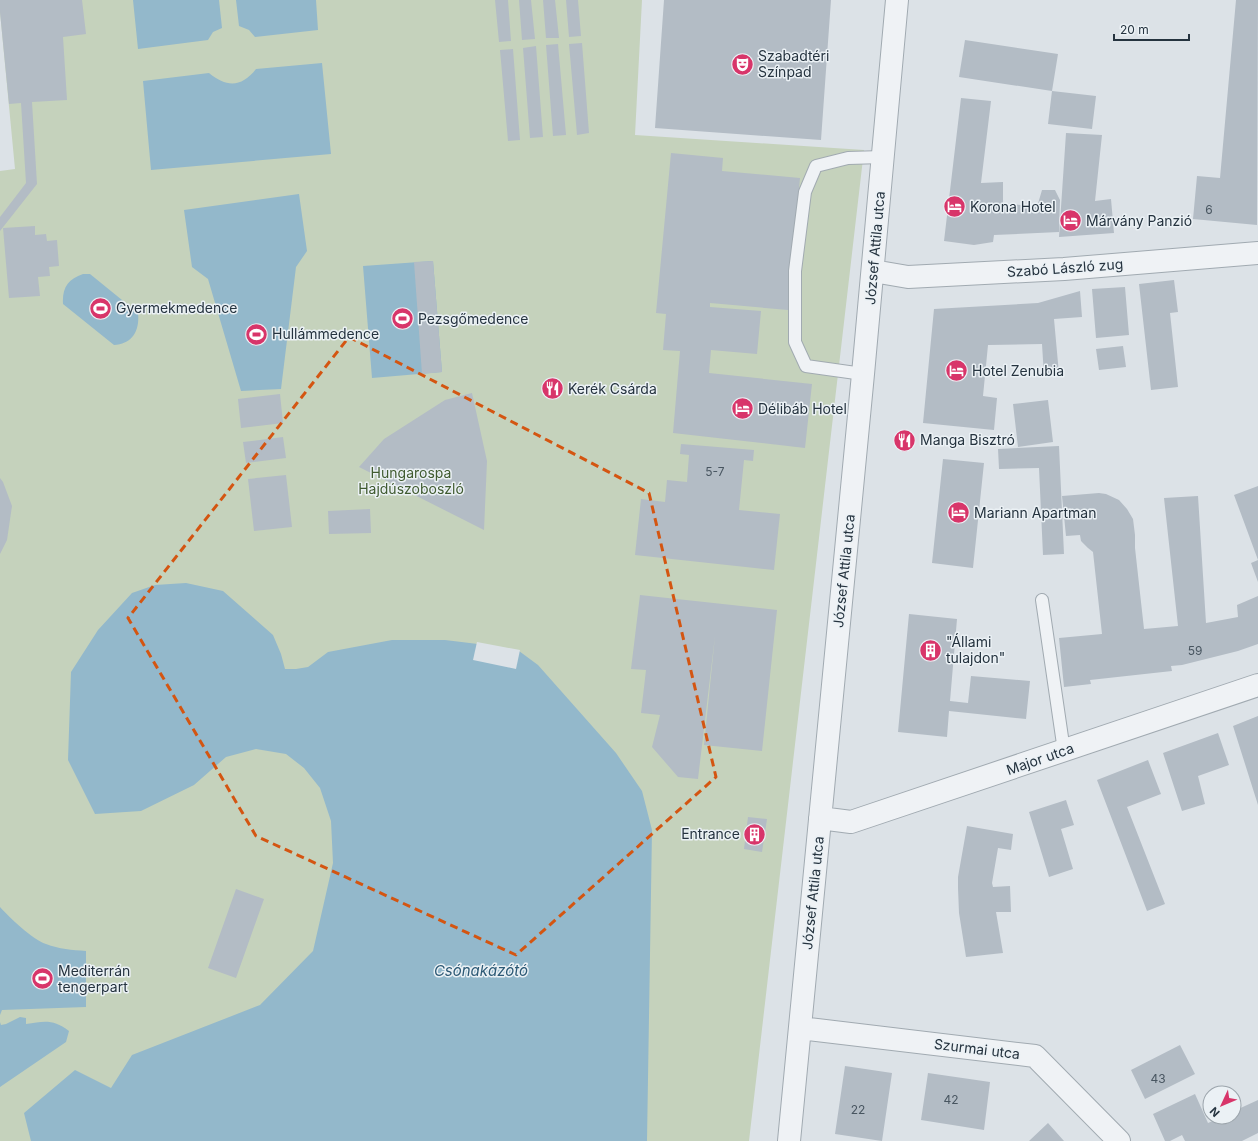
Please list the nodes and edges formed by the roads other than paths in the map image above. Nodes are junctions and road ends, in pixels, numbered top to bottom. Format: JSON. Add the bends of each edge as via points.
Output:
{"nodes":[{"id":1,"x":897,"y":0,"type":"edge"},
{"id":2,"x":883,"y":157,"type":"junction"},
{"id":3,"x":1258,"y":253,"type":"edge"},
{"id":4,"x":873,"y":270,"type":"junction"},
{"id":5,"x":863,"y":374,"type":"junction"},
{"id":6,"x":1042,"y":600,"type":"dead end"},
{"id":7,"x":1258,"y":685,"type":"edge"},
{"id":8,"x":1064,"y":751,"type":"junction"},
{"id":9,"x":820,"y":818,"type":"junction"},
{"id":10,"x":800,"y":1028,"type":"junction"},
{"id":11,"x":789,"y":1141,"type":"edge"},
{"id":12,"x":1119,"y":1141,"type":"edge"}],
"edges":[{"from":1,"to":2,"type":"street","name":"József Attila utca"},
{"from":2,"to":4,"type":"street","name":"József Attila utca"},
{"from":2,"to":5,"type":"lane","via":[[848,158],[816,166],[805,192],[795,272],[795,342],[806,366]]},
{"from":3,"to":4,"type":"street","name":"Szabó László zug","via":[[1064,269],[908,278]]},
{"from":4,"to":5,"type":"street","name":"József Attila utca"},
{"from":5,"to":9,"type":"street","name":"József Attila utca"},
{"from":6,"to":8,"type":"lane"},
{"from":7,"to":8,"type":"street","name":"Major utca"},
{"from":8,"to":9,"type":"street","name":"Major utca","via":[[851,822]]},
{"from":9,"to":10,"type":"street","name":"József Attila utca"},
{"from":10,"to":11,"type":"street","name":"József Attila utca"},
{"from":10,"to":12,"type":"street","name":"Szurmai utca","via":[[1035,1056]]}]}
